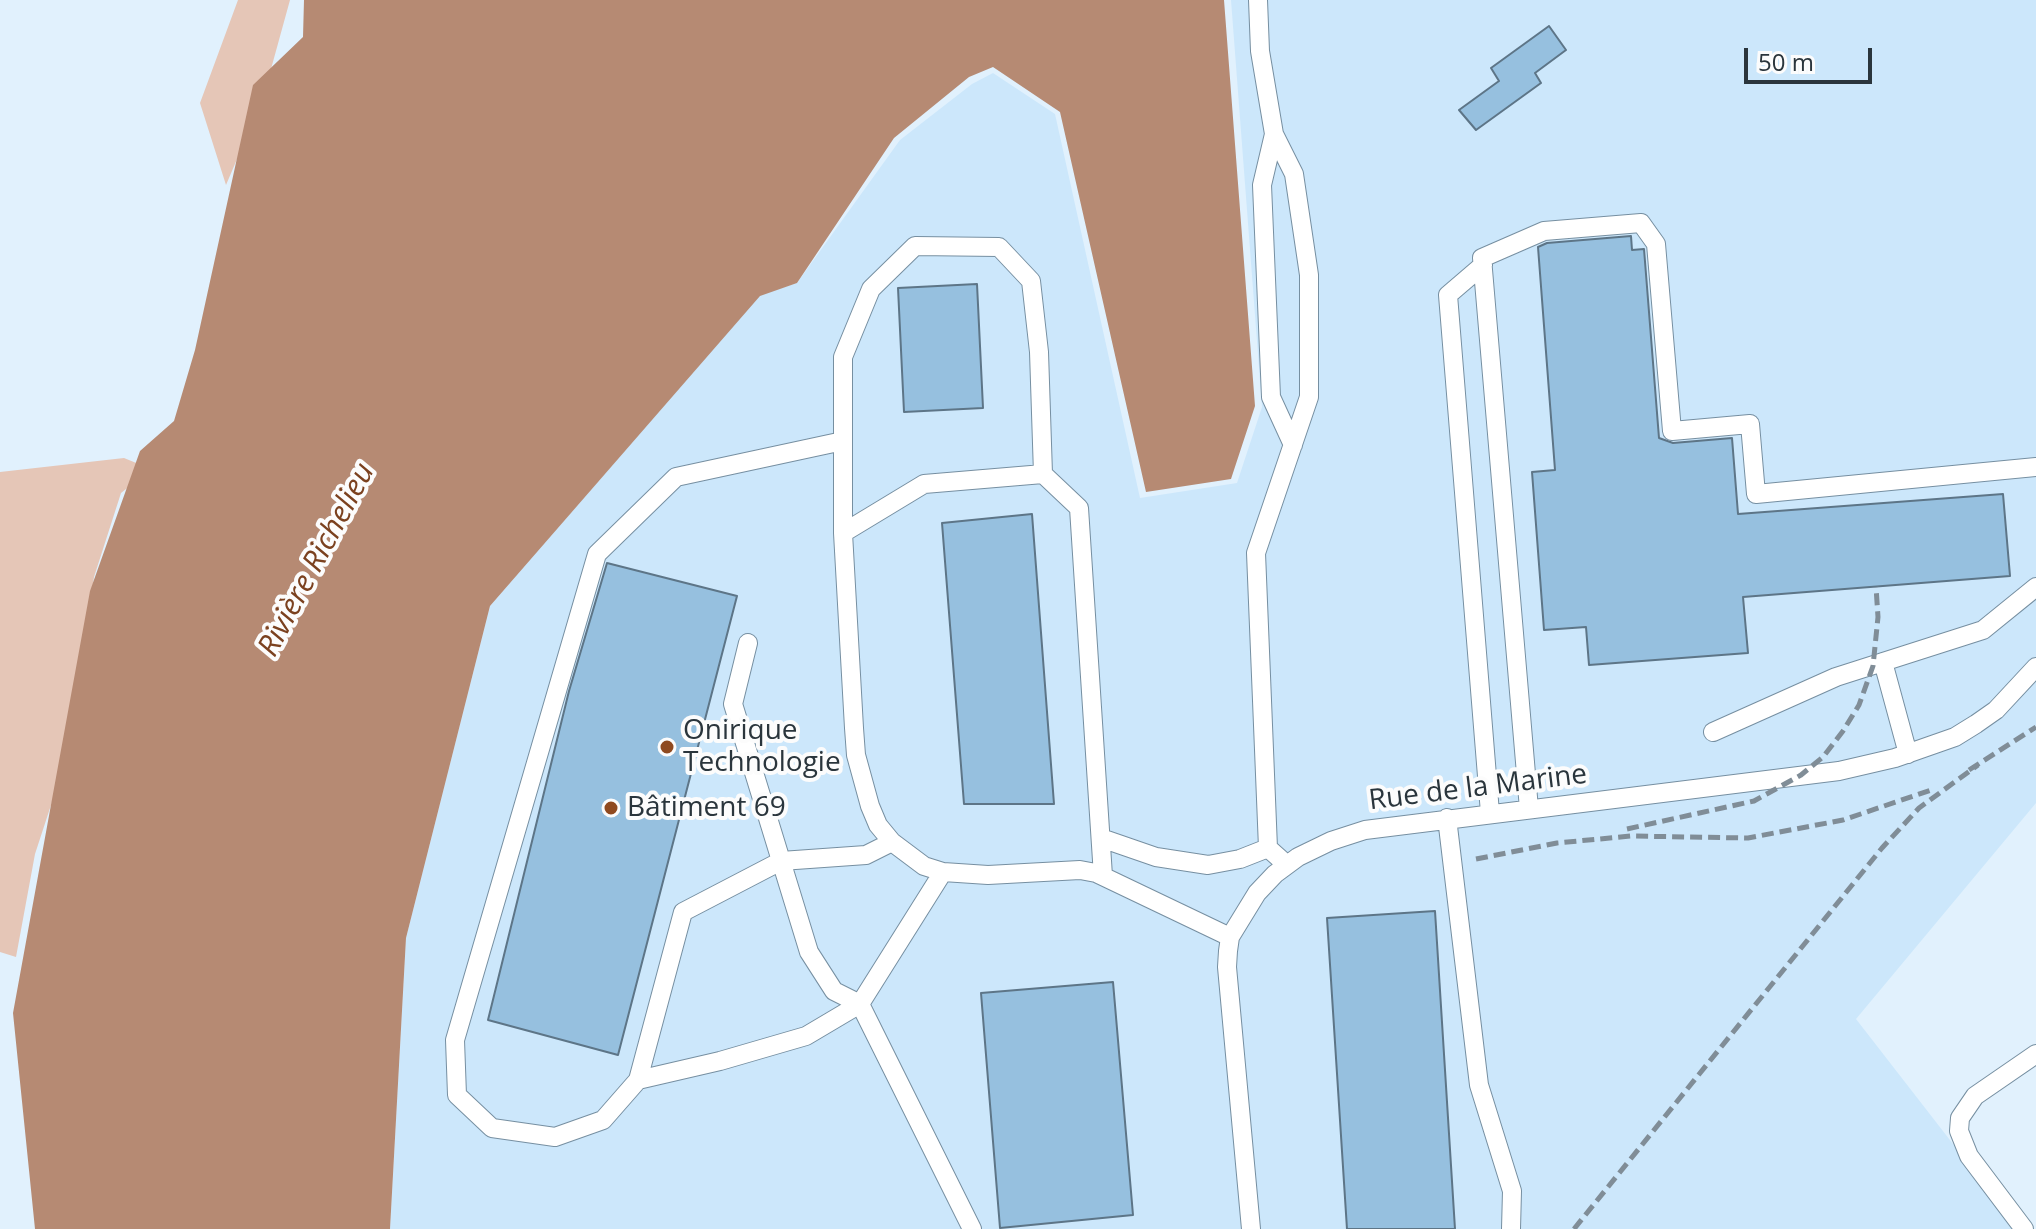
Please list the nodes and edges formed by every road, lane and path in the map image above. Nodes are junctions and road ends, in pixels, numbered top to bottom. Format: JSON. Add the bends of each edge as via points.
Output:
{"nodes":[{"id":1,"x":1258,"y":0,"type":"edge"},
{"id":2,"x":1274,"y":134,"type":"junction"},
{"id":3,"x":1483,"y":265,"type":"junction"},
{"id":4,"x":843,"y":441,"type":"junction"},
{"id":5,"x":1293,"y":445,"type":"junction"},
{"id":6,"x":2036,"y":467,"type":"edge"},
{"id":7,"x":1043,"y":474,"type":"junction"},
{"id":8,"x":843,"y":533,"type":"junction"},
{"id":9,"x":2036,"y":587,"type":"edge"},
{"id":10,"x":748,"y":643,"type":"dead end"},
{"id":11,"x":1883,"y":662,"type":"junction"},
{"id":12,"x":2036,"y":667,"type":"edge"},
{"id":13,"x":1713,"y":732,"type":"dead end"},
{"id":14,"x":1908,"y":754,"type":"junction"},
{"id":15,"x":1529,"y":809,"type":"junction"},
{"id":16,"x":1490,"y":813,"type":"junction"},
{"id":17,"x":1447,"y":818,"type":"junction"},
{"id":18,"x":1101,"y":838,"type":"junction"},
{"id":19,"x":892,"y":842,"type":"junction"},
{"id":20,"x":1268,"y":848,"type":"junction"},
{"id":21,"x":781,"y":861,"type":"junction"},
{"id":22,"x":1287,"y":865,"type":"junction"},
{"id":23,"x":943,"y":872,"type":"junction"},
{"id":24,"x":1103,"y":876,"type":"junction"},
{"id":25,"x":1230,"y":937,"type":"junction"},
{"id":26,"x":860,"y":1004,"type":"junction"},
{"id":27,"x":2036,"y":1054,"type":"edge"},
{"id":28,"x":638,"y":1080,"type":"junction"},
{"id":29,"x":972,"y":1229,"type":"edge"},
{"id":30,"x":1251,"y":1229,"type":"edge"},
{"id":31,"x":1511,"y":1229,"type":"edge"},
{"id":32,"x":2024,"y":1229,"type":"edge"}],
"edges":[{"from":1,"to":2,"type":"street","via":[[1260,51]]},
{"from":2,"to":5,"type":"street","via":[[1262,185],[1271,397]]},
{"from":2,"to":5,"type":"street","via":[[1294,174],[1309,275],[1309,397]]},
{"from":3,"to":6,"type":"street","via":[[1482,258],[1544,231],[1641,223],[1656,244],[1672,431],[1750,424],[1756,494]]},
{"from":3,"to":15,"type":"street"},
{"from":3,"to":16,"type":"street","via":[[1448,295]]},
{"from":4,"to":7,"type":"street","via":[[843,357],[871,289],[915,246],[999,247],[1031,281]]},
{"from":4,"to":8,"type":"street"},
{"from":4,"to":28,"type":"street","via":[[676,477],[597,554],[455,1040],[457,1095],[492,1128],[555,1137],[603,1120]]},
{"from":5,"to":20,"type":"street","via":[[1256,553]]},
{"from":7,"to":8,"type":"street","via":[[924,484]]},
{"from":7,"to":18,"type":"street","via":[[1079,508]]},
{"from":8,"to":19,"type":"street","via":[[856,755],[870,806]]},
{"from":9,"to":11,"type":"street","via":[[1983,630]]},
{"from":10,"to":21,"type":"street","via":[[733,704]]},
{"from":11,"to":13,"type":"street","via":[[1836,677]]},
{"from":11,"to":14,"type":"street"},
{"from":12,"to":14,"type":"street","name":"Rue de la Marine","via":[[1996,710],[1955,737]]},
{"from":14,"to":15,"type":"street","name":"Rue de la Marine","via":[[1839,771]]},
{"from":15,"to":16,"type":"street","name":"Rue de la Marine"},
{"from":16,"to":17,"type":"street","name":"Rue de la Marine"},
{"from":17,"to":22,"type":"street","name":"Rue de la Marine","via":[[1365,830]]},
{"from":17,"to":31,"type":"street","via":[[1479,1085],[1512,1191]]},
{"from":18,"to":20,"type":"street","via":[[1156,857],[1208,865]]},
{"from":18,"to":24,"type":"street"},
{"from":19,"to":21,"type":"street","via":[[866,855]]},
{"from":19,"to":23,"type":"street","via":[[924,866]]},
{"from":20,"to":22,"type":"street"},
{"from":21,"to":26,"type":"street","via":[[809,952],[834,991]]},
{"from":21,"to":28,"type":"street","via":[[683,912]]},
{"from":22,"to":25,"type":"street","name":"Rue de la Marine","via":[[1257,893]]},
{"from":23,"to":24,"type":"street","via":[[1080,870]]},
{"from":23,"to":26,"type":"street"},
{"from":24,"to":25,"type":"street"},
{"from":25,"to":30,"type":"street","name":"Rue de la Marine","via":[[1227,967]]},
{"from":26,"to":28,"type":"street","via":[[806,1036]]},
{"from":26,"to":29,"type":"street"},
{"from":27,"to":32,"type":"street","via":[[1975,1096],[1960,1118],[1959,1131],[1969,1156]]}]}
